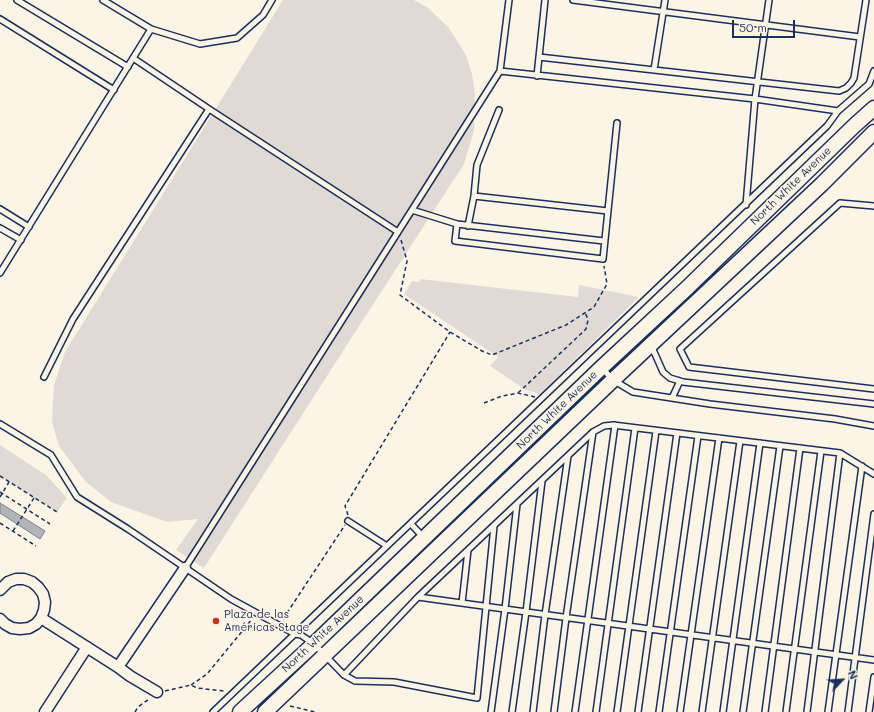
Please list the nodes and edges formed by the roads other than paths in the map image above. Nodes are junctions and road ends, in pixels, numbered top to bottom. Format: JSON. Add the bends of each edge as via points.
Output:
{"nodes":[{"id":1,"x":17,"y":0,"type":"edge"},
{"id":2,"x":103,"y":0,"type":"edge"},
{"id":3,"x":272,"y":0,"type":"edge"},
{"id":4,"x":509,"y":0,"type":"edge"},
{"id":5,"x":544,"y":0,"type":"edge"},
{"id":6,"x":573,"y":0,"type":"edge"},
{"id":7,"x":665,"y":0,"type":"edge"},
{"id":8,"x":769,"y":0,"type":"edge"},
{"id":9,"x":866,"y":0,"type":"edge"},
{"id":10,"x":664,"y":11,"type":"junction"},
{"id":11,"x":0,"y":18,"type":"edge"},
{"id":12,"x":767,"y":24,"type":"junction"},
{"id":13,"x":151,"y":29,"type":"junction"},
{"id":14,"x":860,"y":37,"type":"junction"},
{"id":15,"x":539,"y":57,"type":"junction"},
{"id":16,"x":133,"y":58,"type":"junction"},
{"id":17,"x":128,"y":67,"type":"junction"},
{"id":18,"x":654,"y":70,"type":"junction"},
{"id":19,"x":874,"y":71,"type":"edge"},
{"id":20,"x":500,"y":72,"type":"junction"},
{"id":21,"x":537,"y":76,"type":"junction"},
{"id":22,"x":758,"y":81,"type":"junction"},
{"id":23,"x":114,"y":90,"type":"junction"},
{"id":24,"x":755,"y":99,"type":"junction"},
{"id":25,"x":209,"y":109,"type":"junction"},
{"id":26,"x":499,"y":110,"type":"dead end"},
{"id":27,"x":838,"y":111,"type":"junction"},
{"id":28,"x":873,"y":113,"type":"edge"},
{"id":29,"x":617,"y":123,"type":"dead end"},
{"id":30,"x":874,"y":132,"type":"edge"},
{"id":31,"x":474,"y":196,"type":"junction"},
{"id":32,"x":746,"y":205,"type":"junction"},
{"id":33,"x":874,"y":206,"type":"edge"},
{"id":34,"x":0,"y":209,"type":"edge"},
{"id":35,"x":412,"y":210,"type":"junction"},
{"id":36,"x":608,"y":211,"type":"junction"},
{"id":37,"x":457,"y":224,"type":"junction"},
{"id":38,"x":468,"y":226,"type":"junction"},
{"id":39,"x":29,"y":227,"type":"junction"},
{"id":40,"x":0,"y":228,"type":"edge"},
{"id":41,"x":398,"y":232,"type":"junction"},
{"id":42,"x":21,"y":240,"type":"junction"},
{"id":43,"x":604,"y":241,"type":"junction"},
{"id":44,"x":0,"y":273,"type":"edge"},
{"id":45,"x":651,"y":344,"type":"junction"},
{"id":46,"x":601,"y":368,"type":"junction"},
{"id":47,"x":44,"y":377,"type":"dead end"},
{"id":48,"x":614,"y":380,"type":"junction"},
{"id":49,"x":680,"y":381,"type":"junction"},
{"id":50,"x":874,"y":389,"type":"edge"},
{"id":51,"x":672,"y":398,"type":"junction"},
{"id":52,"x":874,"y":404,"type":"edge"},
{"id":53,"x":0,"y":424,"type":"edge"},
{"id":54,"x":615,"y":425,"type":"junction"},
{"id":55,"x":874,"y":426,"type":"edge"},
{"id":56,"x":635,"y":428,"type":"junction"},
{"id":57,"x":656,"y":431,"type":"junction"},
{"id":58,"x":593,"y":432,"type":"junction"},
{"id":59,"x":677,"y":433,"type":"junction"},
{"id":60,"x":698,"y":436,"type":"junction"},
{"id":61,"x":719,"y":438,"type":"junction"},
{"id":62,"x":740,"y":441,"type":"junction"},
{"id":63,"x":760,"y":443,"type":"junction"},
{"id":64,"x":780,"y":446,"type":"junction"},
{"id":65,"x":800,"y":448,"type":"junction"},
{"id":66,"x":821,"y":450,"type":"junction"},
{"id":67,"x":840,"y":453,"type":"junction"},
{"id":68,"x":568,"y":456,"type":"junction"},
{"id":69,"x":862,"y":466,"type":"junction"},
{"id":70,"x":874,"y":474,"type":"edge"},
{"id":71,"x":542,"y":480,"type":"junction"},
{"id":72,"x":517,"y":504,"type":"junction"},
{"id":73,"x":874,"y":514,"type":"edge"},
{"id":74,"x":348,"y":521,"type":"road end"},
{"id":75,"x":411,"y":524,"type":"junction"},
{"id":76,"x":494,"y":526,"type":"junction"},
{"id":77,"x":424,"y":538,"type":"junction"},
{"id":78,"x":387,"y":546,"type":"junction"},
{"id":79,"x":468,"y":550,"type":"junction"},
{"id":80,"x":185,"y":568,"type":"junction"},
{"id":81,"x":0,"y":590,"type":"edge"},
{"id":82,"x":418,"y":597,"type":"junction"},
{"id":83,"x":462,"y":603,"type":"junction"},
{"id":84,"x":487,"y":606,"type":"junction"},
{"id":85,"x":505,"y":610,"type":"junction"},
{"id":86,"x":526,"y":612,"type":"junction"},
{"id":87,"x":545,"y":615,"type":"junction"},
{"id":88,"x":41,"y":618,"type":"junction"},
{"id":89,"x":566,"y":618,"type":"junction"},
{"id":90,"x":588,"y":621,"type":"junction"},
{"id":91,"x":607,"y":624,"type":"junction"},
{"id":92,"x":2,"y":625,"type":"edge"},
{"id":93,"x":629,"y":627,"type":"junction"},
{"id":94,"x":649,"y":629,"type":"junction"},
{"id":95,"x":669,"y":632,"type":"junction"},
{"id":96,"x":295,"y":634,"type":"junction"},
{"id":97,"x":690,"y":635,"type":"junction"},
{"id":98,"x":712,"y":638,"type":"junction"},
{"id":99,"x":732,"y":641,"type":"junction"},
{"id":100,"x":314,"y":644,"type":"junction"},
{"id":101,"x":753,"y":644,"type":"junction"},
{"id":102,"x":87,"y":647,"type":"junction"},
{"id":103,"x":774,"y":647,"type":"junction"},
{"id":104,"x":795,"y":650,"type":"junction"},
{"id":105,"x":816,"y":652,"type":"junction"},
{"id":106,"x":836,"y":655,"type":"junction"},
{"id":107,"x":855,"y":658,"type":"junction"},
{"id":108,"x":330,"y":660,"type":"junction"},
{"id":109,"x":874,"y":660,"type":"edge"},
{"id":110,"x":118,"y":667,"type":"junction"},
{"id":111,"x":344,"y":675,"type":"junction"},
{"id":112,"x":874,"y":677,"type":"edge"},
{"id":113,"x":157,"y":692,"type":"road end"},
{"id":114,"x":45,"y":712,"type":"edge"},
{"id":115,"x":213,"y":712,"type":"edge"},
{"id":116,"x":240,"y":712,"type":"edge"},
{"id":117,"x":265,"y":712,"type":"edge"},
{"id":118,"x":491,"y":712,"type":"edge"},
{"id":119,"x":512,"y":712,"type":"edge"},
{"id":120,"x":533,"y":712,"type":"edge"},
{"id":121,"x":554,"y":712,"type":"edge"},
{"id":122,"x":575,"y":712,"type":"edge"},
{"id":123,"x":596,"y":712,"type":"edge"},
{"id":124,"x":617,"y":712,"type":"edge"},
{"id":125,"x":638,"y":712,"type":"edge"},
{"id":126,"x":659,"y":712,"type":"edge"},
{"id":127,"x":680,"y":712,"type":"edge"},
{"id":128,"x":702,"y":712,"type":"edge"},
{"id":129,"x":723,"y":712,"type":"edge"},
{"id":130,"x":743,"y":712,"type":"edge"},
{"id":131,"x":765,"y":712,"type":"edge"},
{"id":132,"x":786,"y":712,"type":"edge"},
{"id":133,"x":807,"y":712,"type":"edge"},
{"id":134,"x":828,"y":712,"type":"edge"},
{"id":135,"x":848,"y":712,"type":"edge"},
{"id":136,"x":869,"y":712,"type":"edge"}],
"edges":[{"from":1,"to":17,"type":"lane"},
{"from":2,"to":13,"type":"lane"},
{"from":3,"to":13,"type":"lane","via":[[263,15],[237,38],[200,44]]},
{"from":4,"to":20,"type":"lane"},
{"from":5,"to":15,"type":"lane"},
{"from":6,"to":10,"type":"lane"},
{"from":7,"to":10,"type":"lane"},
{"from":8,"to":12,"type":"lane"},
{"from":9,"to":14,"type":"lane"},
{"from":10,"to":12,"type":"lane"},
{"from":10,"to":18,"type":"lane"},
{"from":11,"to":23,"type":"lane"},
{"from":12,"to":14,"type":"lane"},
{"from":12,"to":22,"type":"lane"},
{"from":13,"to":16,"type":"lane"},
{"from":14,"to":22,"type":"lane","via":[[854,78],[846,88],[839,91]]},
{"from":15,"to":18,"type":"lane"},
{"from":15,"to":21,"type":"lane"},
{"from":16,"to":17,"type":"lane"},
{"from":16,"to":25,"type":"lane"},
{"from":17,"to":23,"type":"lane"},
{"from":18,"to":22,"type":"lane"},
{"from":19,"to":27,"type":"lane","via":[[869,84]]},
{"from":20,"to":21,"type":"lane"},
{"from":20,"to":35,"type":"lane"},
{"from":21,"to":24,"type":"lane"},
{"from":22,"to":24,"type":"lane"},
{"from":23,"to":39,"type":"lane"},
{"from":24,"to":27,"type":"lane"},
{"from":24,"to":32,"type":"lane"},
{"from":25,"to":41,"type":"lane"},
{"from":25,"to":47,"type":"lane","via":[[74,319]]},
{"from":26,"to":31,"type":"lane","via":[[477,165]]},
{"from":27,"to":32,"type":"lane","via":[[827,126]]},
{"from":28,"to":46,"type":"main road","name":"North White Avenue","via":[[854,125]]},
{"from":29,"to":36,"type":"lane"},
{"from":30,"to":45,"type":"main road","name":"North White Avenue"},
{"from":31,"to":36,"type":"lane"},
{"from":31,"to":38,"type":"lane"},
{"from":32,"to":75,"type":"lane"},
{"from":33,"to":50,"type":"lane","via":[[840,203],[680,349],[689,368]]},
{"from":34,"to":39,"type":"lane"},
{"from":35,"to":37,"type":"lane"},
{"from":35,"to":41,"type":"lane"},
{"from":36,"to":43,"type":"lane"},
{"from":37,"to":38,"type":"lane"},
{"from":37,"to":43,"type":"lane","via":[[455,241],[603,259]]},
{"from":38,"to":43,"type":"lane"},
{"from":39,"to":42,"type":"lane"},
{"from":40,"to":42,"type":"lane"},
{"from":41,"to":80,"type":"lane"},
{"from":42,"to":44,"type":"lane"},
{"from":45,"to":48,"type":"main road","name":"North White Avenue"},
{"from":45,"to":49,"type":"lane","via":[[663,372],[670,378]]},
{"from":46,"to":48,"type":"lane"},
{"from":46,"to":77,"type":"main road","name":"North White Avenue"},
{"from":48,"to":51,"type":"lane","via":[[633,392]]},
{"from":48,"to":108,"type":"main road","name":"North White Avenue"},
{"from":49,"to":51,"type":"lane"},
{"from":49,"to":52,"type":"lane"},
{"from":51,"to":55,"type":"lane"},
{"from":53,"to":80,"type":"lane","via":[[51,455],[77,497]]},
{"from":54,"to":56,"type":"lane"},
{"from":54,"to":58,"type":"lane","via":[[604,426]]},
{"from":54,"to":90,"type":"lane"},
{"from":56,"to":57,"type":"lane"},
{"from":56,"to":91,"type":"lane"},
{"from":57,"to":59,"type":"lane"},
{"from":57,"to":93,"type":"lane"},
{"from":58,"to":68,"type":"lane"},
{"from":58,"to":89,"type":"lane"},
{"from":59,"to":60,"type":"lane"},
{"from":59,"to":94,"type":"lane"},
{"from":60,"to":61,"type":"lane"},
{"from":60,"to":95,"type":"lane"},
{"from":61,"to":62,"type":"lane"},
{"from":61,"to":97,"type":"lane"},
{"from":62,"to":63,"type":"lane"},
{"from":62,"to":98,"type":"lane"},
{"from":63,"to":64,"type":"lane"},
{"from":63,"to":99,"type":"lane"},
{"from":64,"to":65,"type":"lane"},
{"from":64,"to":101,"type":"lane"},
{"from":65,"to":66,"type":"lane"},
{"from":65,"to":103,"type":"lane"},
{"from":66,"to":67,"type":"lane"},
{"from":66,"to":104,"type":"lane"},
{"from":67,"to":69,"type":"lane"},
{"from":67,"to":105,"type":"lane"},
{"from":68,"to":71,"type":"lane"},
{"from":68,"to":87,"type":"lane"},
{"from":69,"to":70,"type":"lane"},
{"from":69,"to":106,"type":"lane"},
{"from":71,"to":72,"type":"lane"},
{"from":71,"to":86,"type":"lane"},
{"from":72,"to":76,"type":"lane"},
{"from":72,"to":85,"type":"lane"},
{"from":73,"to":107,"type":"lane"},
{"from":74,"to":78,"type":"lane"},
{"from":75,"to":77,"type":"lane"},
{"from":75,"to":78,"type":"lane"},
{"from":76,"to":79,"type":"lane"},
{"from":76,"to":84,"type":"lane"},
{"from":77,"to":100,"type":"main road","name":"North White Avenue"},
{"from":78,"to":96,"type":"lane"},
{"from":79,"to":82,"type":"lane"},
{"from":79,"to":83,"type":"lane"},
{"from":80,"to":96,"type":"lane","via":[[231,599]]},
{"from":80,"to":110,"type":"street"},
{"from":81,"to":88,"type":"street","via":[[8,582],[16,579],[32,582],[43,594],[45,602]]},
{"from":82,"to":83,"type":"lane"},
{"from":82,"to":111,"type":"lane"},
{"from":83,"to":84,"type":"lane"},
{"from":84,"to":85,"type":"lane"},
{"from":84,"to":111,"type":"lane","via":[[477,698],[394,682],[355,681]]},
{"from":85,"to":86,"type":"lane"},
{"from":85,"to":118,"type":"lane"},
{"from":86,"to":87,"type":"lane"},
{"from":86,"to":119,"type":"lane"},
{"from":87,"to":89,"type":"lane"},
{"from":87,"to":120,"type":"lane"},
{"from":88,"to":92,"type":"street","via":[[28,628]]},
{"from":88,"to":102,"type":"street"},
{"from":89,"to":90,"type":"lane"},
{"from":89,"to":121,"type":"lane"},
{"from":90,"to":91,"type":"lane"},
{"from":90,"to":122,"type":"lane"},
{"from":91,"to":93,"type":"lane"},
{"from":91,"to":123,"type":"lane"},
{"from":93,"to":94,"type":"lane"},
{"from":93,"to":124,"type":"lane"},
{"from":94,"to":95,"type":"lane"},
{"from":94,"to":125,"type":"lane"},
{"from":95,"to":97,"type":"lane"},
{"from":95,"to":126,"type":"lane"},
{"from":96,"to":100,"type":"lane"},
{"from":96,"to":115,"type":"lane"},
{"from":97,"to":98,"type":"lane"},
{"from":97,"to":127,"type":"lane"},
{"from":98,"to":99,"type":"lane"},
{"from":98,"to":128,"type":"lane"},
{"from":99,"to":101,"type":"lane"},
{"from":99,"to":129,"type":"lane"},
{"from":100,"to":108,"type":"lane"},
{"from":100,"to":116,"type":"main road","name":"North White Avenue"},
{"from":101,"to":103,"type":"lane"},
{"from":101,"to":130,"type":"lane"},
{"from":102,"to":110,"type":"street"},
{"from":102,"to":114,"type":"street"},
{"from":103,"to":104,"type":"lane"},
{"from":103,"to":131,"type":"lane"},
{"from":104,"to":105,"type":"lane"},
{"from":104,"to":132,"type":"lane"},
{"from":105,"to":106,"type":"lane"},
{"from":105,"to":133,"type":"lane"},
{"from":106,"to":107,"type":"lane"},
{"from":106,"to":134,"type":"lane"},
{"from":107,"to":109,"type":"lane"},
{"from":107,"to":135,"type":"lane"},
{"from":108,"to":111,"type":"lane"},
{"from":108,"to":117,"type":"main road","name":"North White Avenue"},
{"from":110,"to":113,"type":"street"},
{"from":112,"to":136,"type":"lane"}]}
